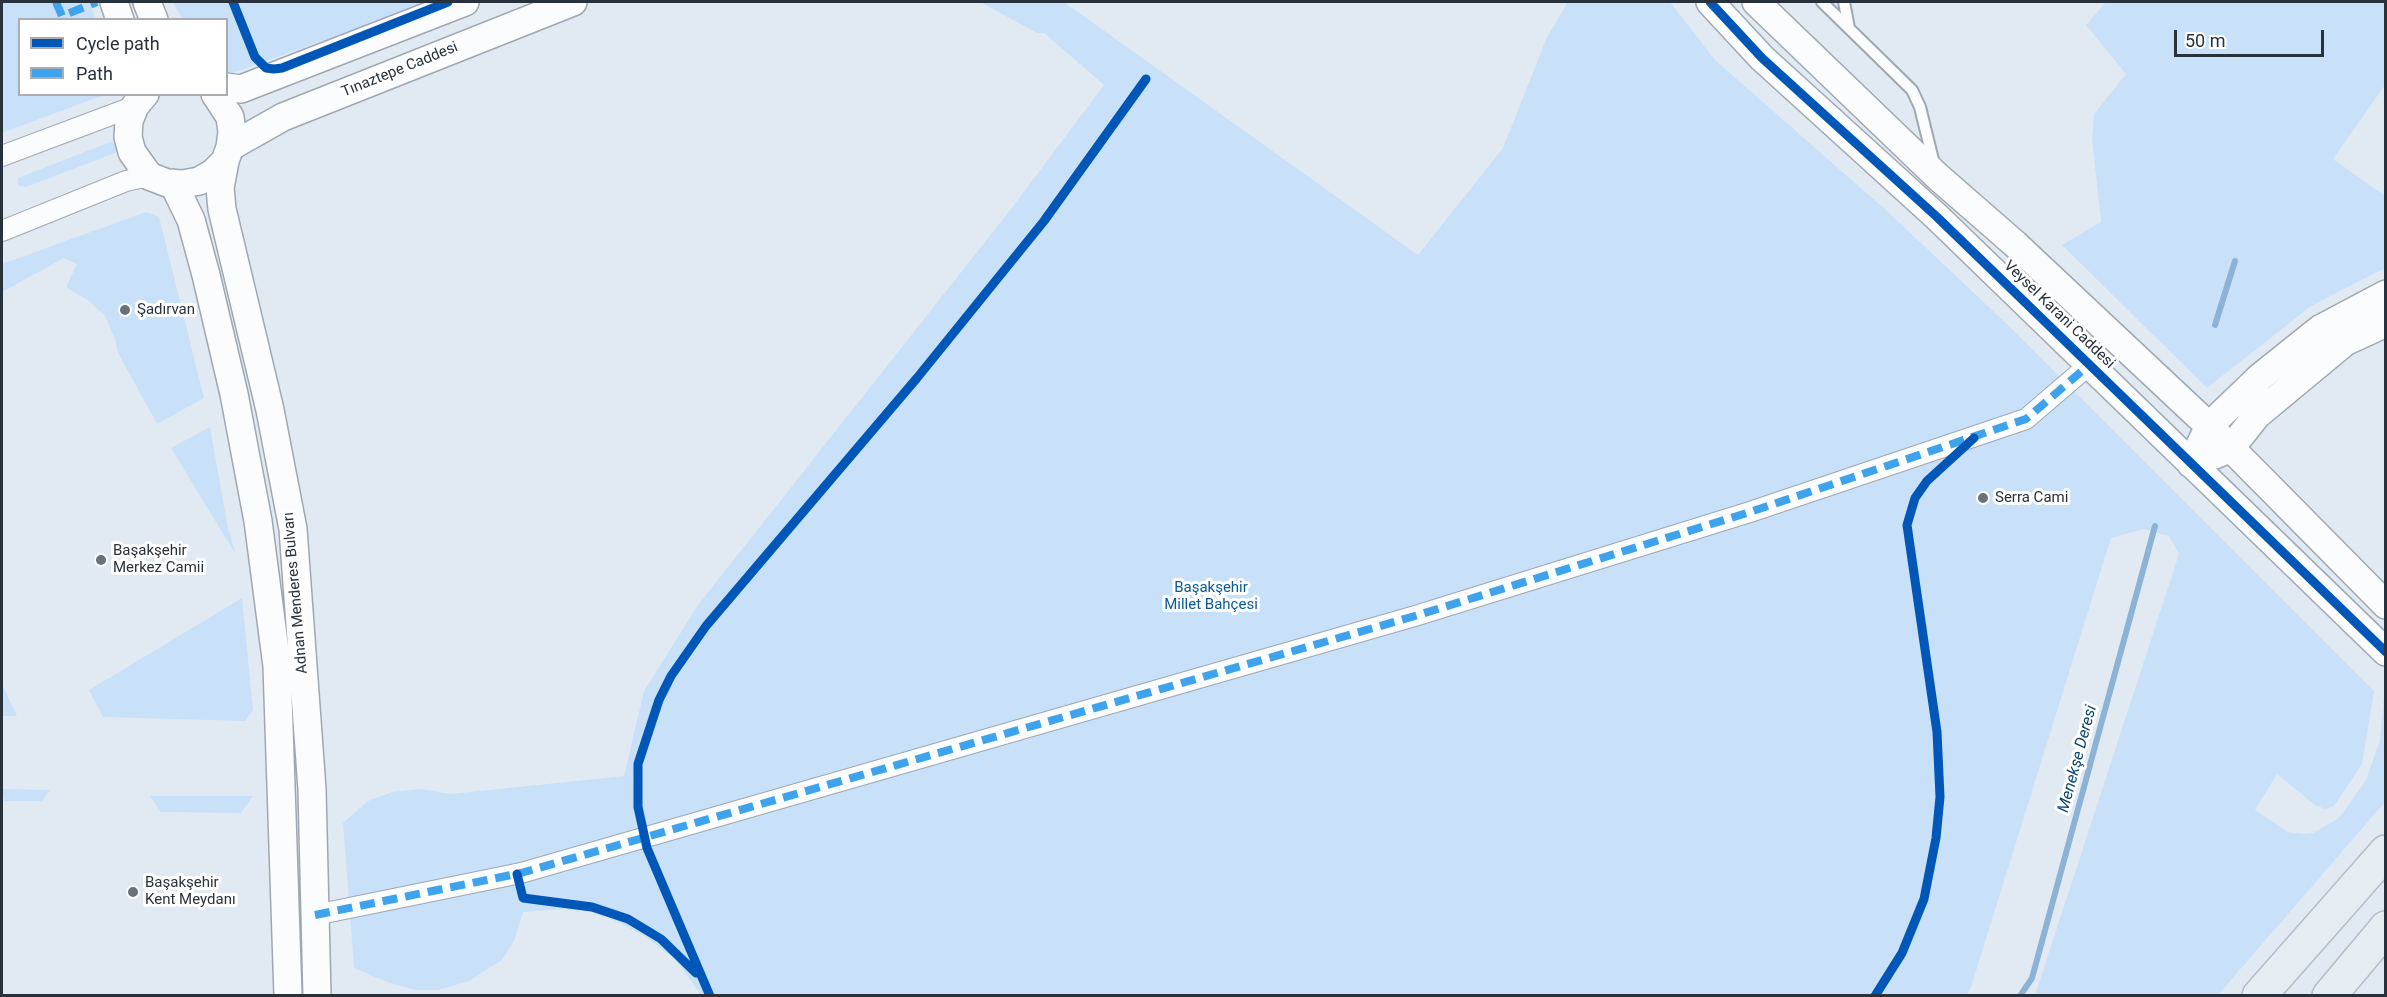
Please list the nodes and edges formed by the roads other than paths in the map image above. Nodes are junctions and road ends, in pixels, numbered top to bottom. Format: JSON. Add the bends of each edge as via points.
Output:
{"nodes":[{"id":1,"x":114,"y":2,"type":"edge"},
{"id":2,"x":147,"y":2,"type":"edge"},
{"id":3,"x":465,"y":2,"type":"edge"},
{"id":4,"x":573,"y":2,"type":"edge"},
{"id":5,"x":1710,"y":2,"type":"edge"},
{"id":6,"x":1756,"y":2,"type":"edge"},
{"id":7,"x":1822,"y":2,"type":"edge"},
{"id":8,"x":1844,"y":2,"type":"edge"},
{"id":9,"x":119,"y":18,"type":"edge"},
{"id":10,"x":153,"y":18,"type":"edge"},
{"id":11,"x":1850,"y":28,"type":"junction"},
{"id":12,"x":228,"y":87,"type":"edge"},
{"id":13,"x":216,"y":96,"type":"edge"},
{"id":14,"x":142,"y":97,"type":"edge"},
{"id":15,"x":228,"y":154,"type":"junction"},
{"id":16,"x":2,"y":156,"type":"edge"},
{"id":17,"x":1937,"y":176,"type":"junction"},
{"id":18,"x":161,"y":179,"type":"junction"},
{"id":19,"x":2,"y":231,"type":"edge"},
{"id":20,"x":2385,"y":294,"type":"edge"},
{"id":21,"x":2385,"y":323,"type":"edge"},
{"id":22,"x":2089,"y":364,"type":"junction"},
{"id":23,"x":2209,"y":426,"type":"junction"},
{"id":24,"x":2231,"y":448,"type":"junction"},
{"id":25,"x":2191,"y":464,"type":"junction"},
{"id":26,"x":2385,"y":605,"type":"edge"},
{"id":27,"x":2385,"y":652,"type":"edge"},
{"id":28,"x":2385,"y":852,"type":"edge"},
{"id":29,"x":2385,"y":858,"type":"edge"},
{"id":30,"x":315,"y":915,"type":"junction"},
{"id":31,"x":2385,"y":928,"type":"edge"},
{"id":32,"x":288,"y":996,"type":"edge"},
{"id":33,"x":317,"y":996,"type":"edge"},
{"id":34,"x":2259,"y":996,"type":"edge"},
{"id":35,"x":2276,"y":996,"type":"edge"},
{"id":36,"x":2329,"y":996,"type":"edge"}],
"edges":[{"from":1,"to":9,"type":"street"},
{"from":2,"to":10,"type":"street"},
{"from":3,"to":12,"type":"street","via":[[240,89]]},
{"from":4,"to":15,"type":"street","name":"Tınaztepe Caddesi","via":[[283,117]]},
{"from":5,"to":22,"type":"street","name":"Veysel Karani Caddesi","via":[[1762,57],[1937,217]]},
{"from":6,"to":17,"type":"street","name":"Veysel Karani Caddesi"},
{"from":7,"to":11,"type":"lane"},
{"from":8,"to":11,"type":"lane"},
{"from":11,"to":17,"type":"lane","via":[[1912,90]]},
{"from":13,"to":15,"type":"street","name":"Adnan Menderes Bulvarı","via":[[230,117]]},
{"from":14,"to":16,"type":"street"},
{"from":14,"to":18,"type":"street","name":"Adnan Menderes Bulvarı","via":[[129,121],[128,137],[132,152]]},
{"from":15,"to":18,"type":"street","name":"Tınaztepe Caddesi","via":[[213,173],[199,181]]},
{"from":15,"to":30,"type":"street","name":"Adnan Menderes Bulvarı","via":[[220,188],[222,209],[270,410],[293,529],[312,789]]},
{"from":17,"to":23,"type":"street","name":"Veysel Karani Caddesi"},
{"from":18,"to":19,"type":"street","via":[[126,181]]},
{"from":18,"to":32,"type":"street","name":"Adnan Menderes Bulvarı","via":[[191,220],[234,394],[258,521],[277,666]]},
{"from":20,"to":23,"type":"street","via":[[2320,329],[2260,377]]},
{"from":21,"to":24,"type":"street","via":[[2345,342],[2257,415]]},
{"from":22,"to":25,"type":"street","name":"Veysel Karani Caddesi"},
{"from":22,"to":30,"type":"street","via":[[2026,419],[1739,516],[1415,616],[522,873]]},
{"from":23,"to":24,"type":"street","name":"Veysel Karani Caddesi"},
{"from":23,"to":25,"type":"street"},
{"from":24,"to":25,"type":"street"},
{"from":24,"to":26,"type":"street","name":"Veysel Karani Caddesi"},
{"from":25,"to":27,"type":"street","name":"Veysel Karani Caddesi"},
{"from":28,"to":34,"type":"highway"},
{"from":29,"to":35,"type":"highway"},
{"from":30,"to":33,"type":"street","name":"Adnan Menderes Bulvarı"},
{"from":31,"to":36,"type":"highway"}]}
